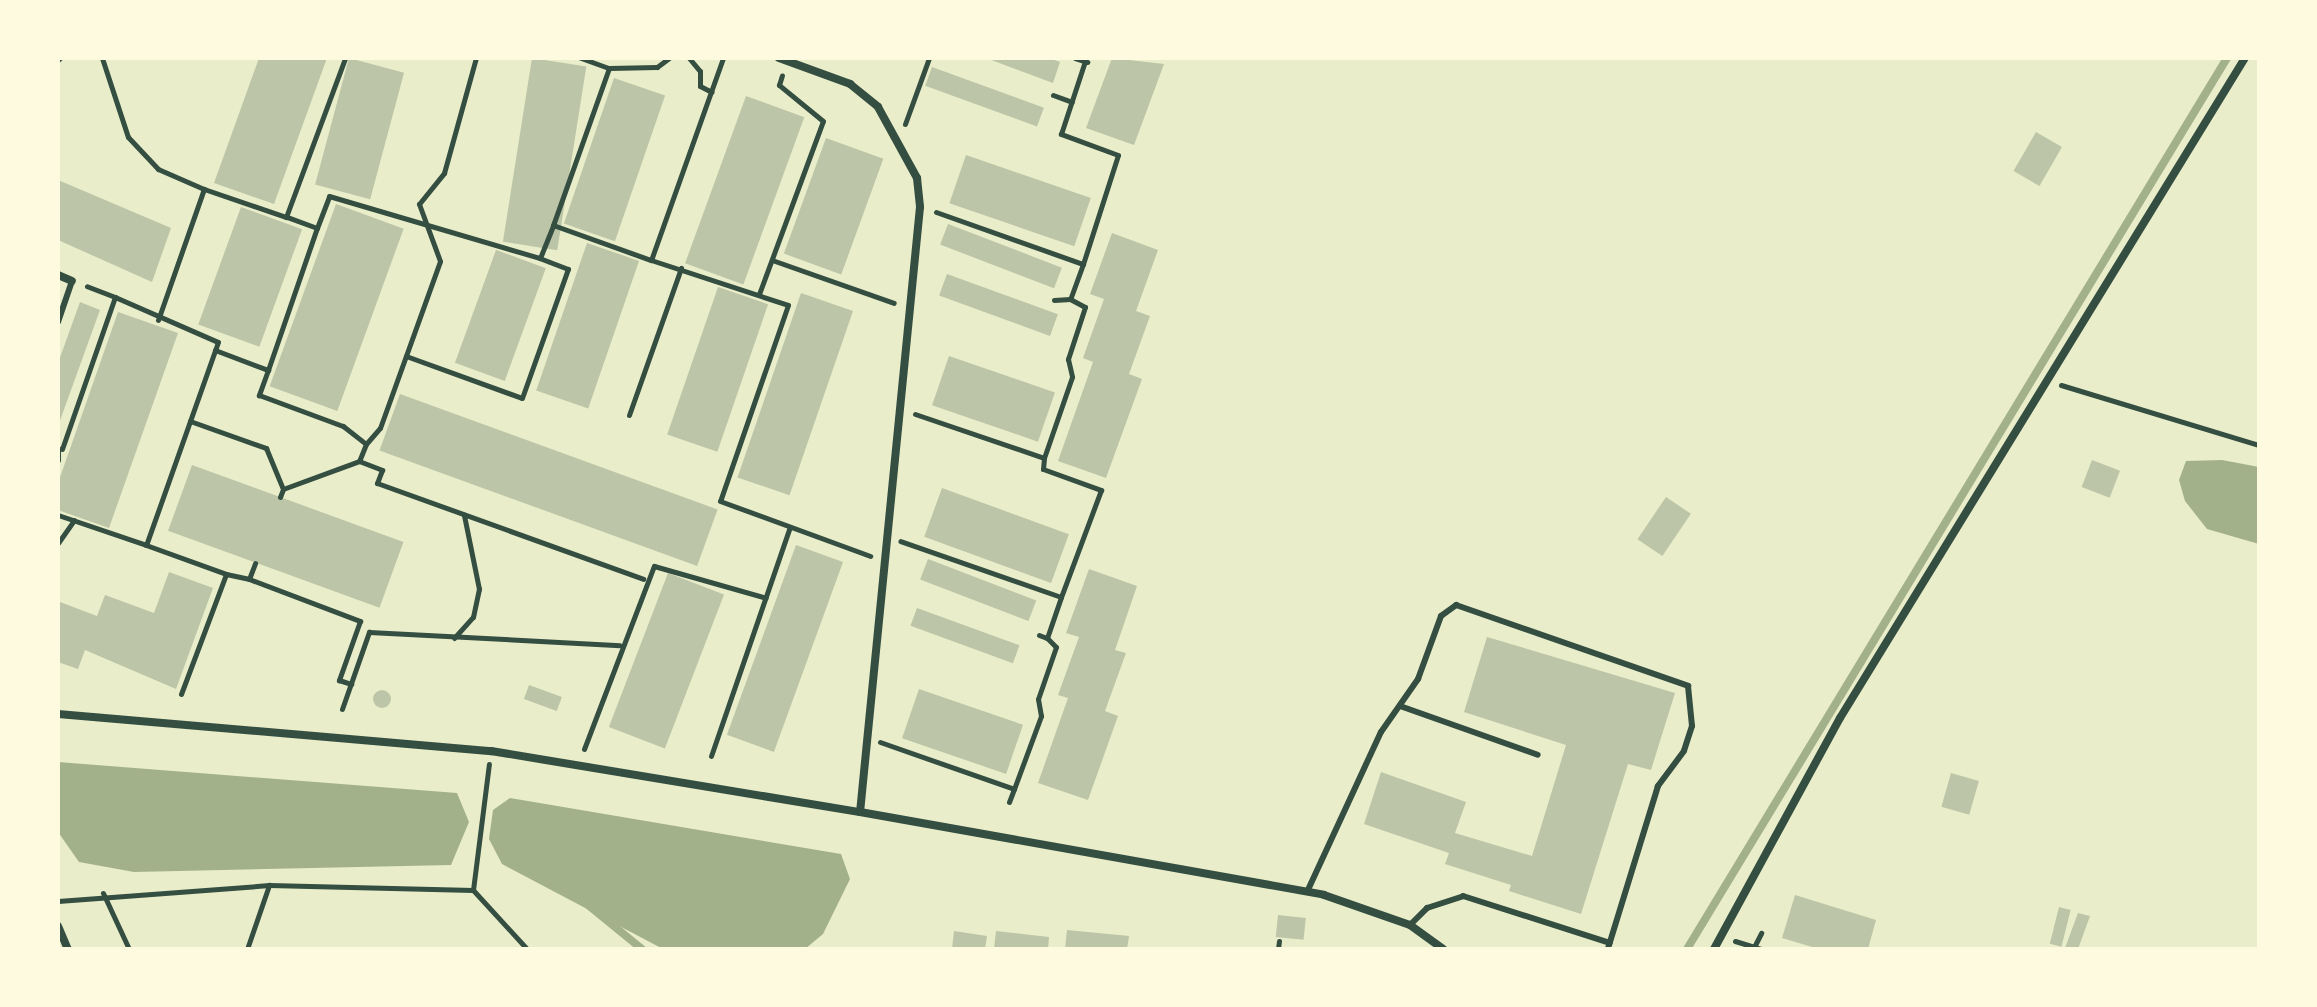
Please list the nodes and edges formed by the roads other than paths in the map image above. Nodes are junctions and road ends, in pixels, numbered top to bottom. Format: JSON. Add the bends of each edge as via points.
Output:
{"nodes":[{"id":1,"x":779,"y":58,"type":"edge"},
{"id":2,"x":2245,"y":58,"type":"edge"},
{"id":3,"x":58,"y":275,"type":"edge"},
{"id":4,"x":72,"y":281,"type":"joint"},
{"id":5,"x":58,"y":322,"type":"edge"},
{"id":6,"x":1400,"y":706,"type":"junction"},
{"id":7,"x":58,"y":714,"type":"edge"},
{"id":8,"x":1538,"y":755,"type":"dead end"},
{"id":9,"x":860,"y":812,"type":"junction"},
{"id":10,"x":1307,"y":892,"type":"junction"},
{"id":11,"x":1410,"y":925,"type":"junction"},
{"id":12,"x":58,"y":926,"type":"edge"},
{"id":13,"x":1609,"y":946,"type":"edge"},
{"id":14,"x":68,"y":949,"type":"edge"},
{"id":15,"x":1443,"y":949,"type":"edge"},
{"id":16,"x":1714,"y":949,"type":"edge"}],
"edges":[{"from":1,"to":9,"type":"street","via":[[850,84],[900,137],[920,207]]},
{"from":2,"to":16,"type":"street","via":[[1840,718]]},
{"from":3,"to":4,"type":"street"},
{"from":4,"to":5,"type":"lane"},
{"from":6,"to":8,"type":"lane"},
{"from":6,"to":10,"type":"lane"},
{"from":6,"to":13,"type":"lane","via":[[1441,616],[1456,605],[1688,686],[1692,726],[1684,751],[1658,786]]},
{"from":7,"to":9,"type":"street","via":[[491,751]]},
{"from":9,"to":10,"type":"street"},
{"from":10,"to":11,"type":"street"},
{"from":11,"to":13,"type":"lane","via":[[1427,908],[1463,896]]},
{"from":11,"to":15,"type":"street"},
{"from":12,"to":14,"type":"street"}]}
